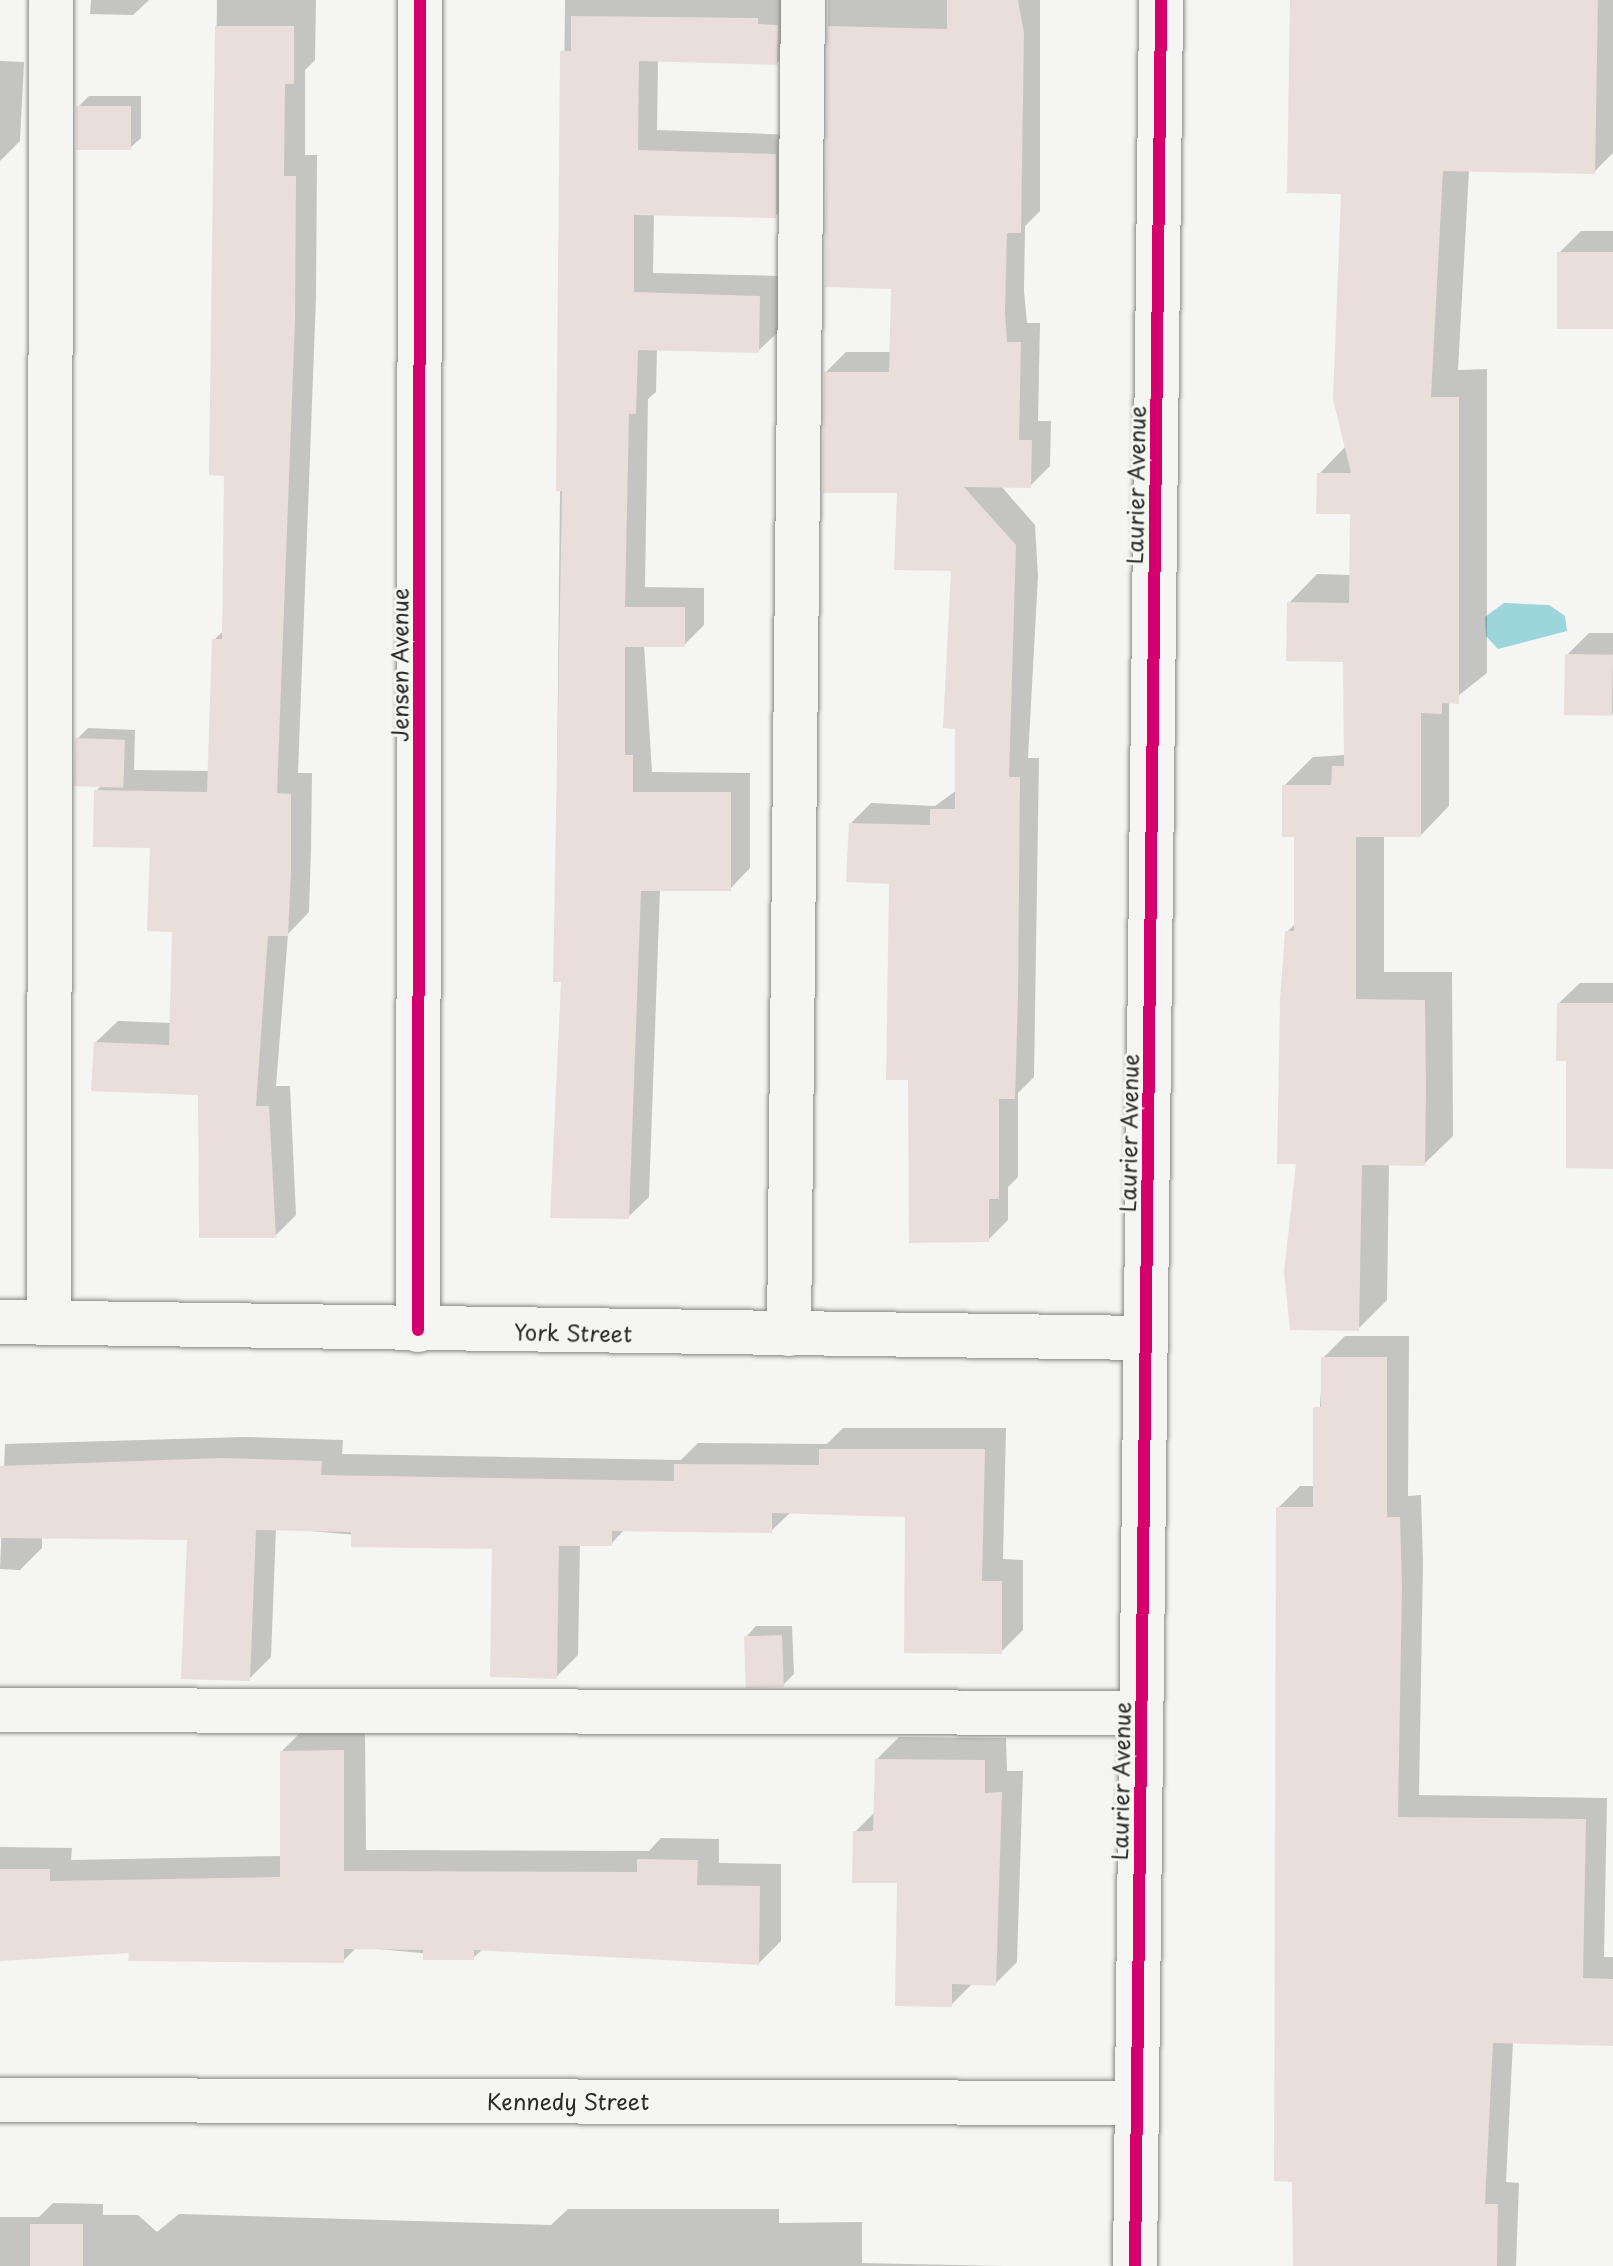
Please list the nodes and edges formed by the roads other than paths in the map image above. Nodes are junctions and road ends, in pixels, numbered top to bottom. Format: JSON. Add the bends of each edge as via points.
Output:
{"nodes":[{"id":1,"x":51,"y":0,"type":"edge"},
{"id":2,"x":420,"y":0,"type":"edge"},
{"id":3,"x":803,"y":0,"type":"edge"},
{"id":4,"x":1161,"y":0,"type":"edge"},
{"id":5,"x":0,"y":1322,"type":"edge"},
{"id":6,"x":49,"y":1323,"type":"junction"},
{"id":7,"x":418,"y":1330,"type":"junction"},
{"id":8,"x":789,"y":1334,"type":"junction"},
{"id":9,"x":1146,"y":1338,"type":"junction"},
{"id":10,"x":0,"y":1710,"type":"edge"},
{"id":11,"x":1141,"y":1713,"type":"junction"},
{"id":12,"x":0,"y":2100,"type":"edge"},
{"id":13,"x":1137,"y":2103,"type":"junction"},
{"id":14,"x":1135,"y":2266,"type":"edge"}],
"edges":[{"from":1,"to":6,"type":"street"},
{"from":2,"to":7,"type":"street","name":"Jensen Avenue"},
{"from":3,"to":8,"type":"street"},
{"from":4,"to":9,"type":"street","name":"Laurier Avenue"},
{"from":5,"to":6,"type":"street","name":"York Street"},
{"from":6,"to":7,"type":"street","name":"York Street"},
{"from":7,"to":8,"type":"street","name":"York Street"},
{"from":8,"to":9,"type":"street","name":"York Street"},
{"from":9,"to":11,"type":"street","name":"Laurier Avenue"},
{"from":10,"to":11,"type":"street"},
{"from":11,"to":13,"type":"street","name":"Laurier Avenue"},
{"from":12,"to":13,"type":"street","name":"Kennedy Street"},
{"from":13,"to":14,"type":"street","name":"Laurier Avenue"}]}
